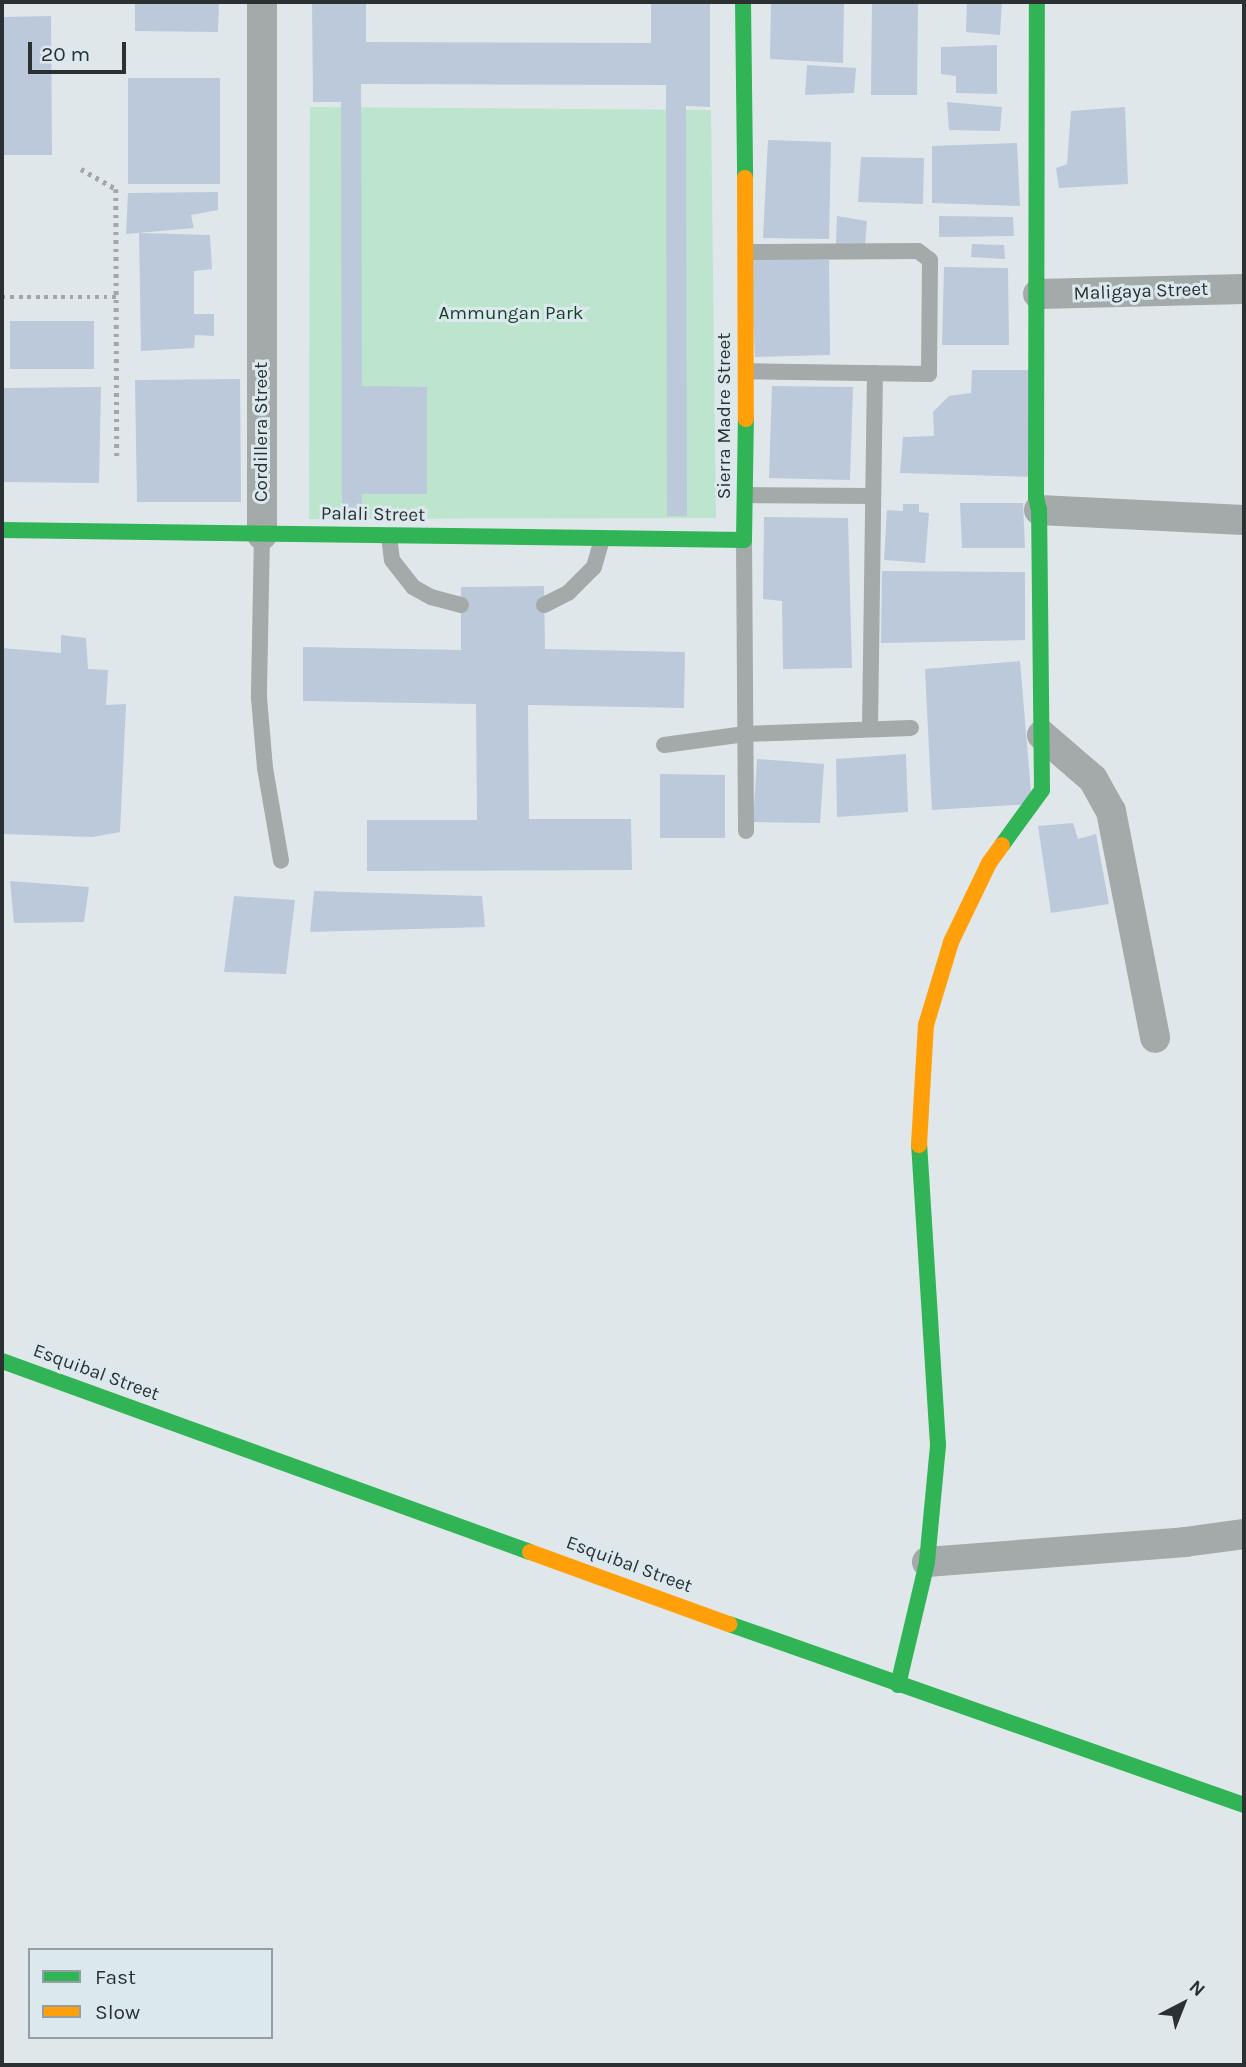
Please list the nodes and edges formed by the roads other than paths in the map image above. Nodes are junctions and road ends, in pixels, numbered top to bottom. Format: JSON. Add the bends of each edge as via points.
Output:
{"nodes":[{"id":1,"x":262,"y":2,"type":"edge"},
{"id":2,"x":743,"y":2,"type":"edge"},
{"id":3,"x":1037,"y":2,"type":"edge"},
{"id":4,"x":746,"y":252,"type":"junction"},
{"id":5,"x":1244,"y":289,"type":"edge"},
{"id":6,"x":1038,"y":295,"type":"junction"},
{"id":7,"x":747,"y":371,"type":"junction"},
{"id":8,"x":874,"y":373,"type":"junction"},
{"id":9,"x":747,"y":495,"type":"junction"},
{"id":10,"x":873,"y":496,"type":"junction"},
{"id":11,"x":1039,"y":510,"type":"junction"},
{"id":12,"x":1244,"y":520,"type":"edge"},
{"id":13,"x":2,"y":530,"type":"edge"},
{"id":14,"x":262,"y":535,"type":"junction"},
{"id":15,"x":389,"y":536,"type":"junction"},
{"id":16,"x":601,"y":539,"type":"junction"},
{"id":17,"x":744,"y":540,"type":"junction"},
{"id":18,"x":461,"y":605,"type":"dead end"},
{"id":19,"x":544,"y":605,"type":"dead end"},
{"id":20,"x":911,"y":728,"type":"dead end"},
{"id":21,"x":870,"y":729,"type":"junction"},
{"id":22,"x":745,"y":734,"type":"junction"},
{"id":23,"x":1042,"y":736,"type":"junction"},
{"id":24,"x":664,"y":745,"type":"dead end"},
{"id":25,"x":746,"y":831,"type":"dead end"},
{"id":26,"x":281,"y":861,"type":"dead end"},
{"id":27,"x":1155,"y":1038,"type":"dead end"},
{"id":28,"x":2,"y":1361,"type":"edge"},
{"id":29,"x":1244,"y":1534,"type":"edge"},
{"id":30,"x":927,"y":1562,"type":"junction"},
{"id":31,"x":898,"y":1685,"type":"junction"},
{"id":32,"x":1244,"y":1805,"type":"edge"}],
"edges":[{"from":1,"to":14,"type":"street","name":"Cordillera Street"},
{"from":2,"to":4,"type":"street","name":"Sierra Madre Street"},
{"from":3,"to":6,"type":"street"},
{"from":4,"to":7,"type":"street","name":"Sierra Madre Street"},
{"from":4,"to":8,"type":"lane","via":[[926,254],[930,260],[929,374]]},
{"from":5,"to":6,"type":"street","name":"Maligaya Street"},
{"from":6,"to":11,"type":"street"},
{"from":7,"to":8,"type":"lane"},
{"from":7,"to":9,"type":"street","name":"Sierra Madre Street"},
{"from":8,"to":10,"type":"lane"},
{"from":9,"to":10,"type":"lane"},
{"from":9,"to":17,"type":"street","name":"Sierra Madre Street"},
{"from":10,"to":21,"type":"lane"},
{"from":11,"to":12,"type":"street"},
{"from":11,"to":23,"type":"street"},
{"from":13,"to":14,"type":"street","name":"Palali Street"},
{"from":14,"to":15,"type":"street","name":"Palali Street"},
{"from":14,"to":26,"type":"lane","name":"Cordillera Street","via":[[259,698]]},
{"from":15,"to":16,"type":"street","name":"Palali Street"},
{"from":15,"to":18,"type":"lane","via":[[392,560],[413,587]]},
{"from":16,"to":17,"type":"street","name":"Palali Street"},
{"from":16,"to":19,"type":"lane","via":[[594,567],[569,592]]},
{"from":17,"to":22,"type":"lane","name":"Sierra Madre Street"},
{"from":20,"to":21,"type":"lane"},
{"from":21,"to":22,"type":"lane"},
{"from":22,"to":24,"type":"lane"},
{"from":22,"to":25,"type":"lane","name":"Sierra Madre Street"},
{"from":23,"to":27,"type":"street","via":[[1093,779],[1111,811]]},
{"from":23,"to":30,"type":"street","via":[[1042,790],[989,863],[951,943],[926,1026],[918,1131],[938,1445]]},
{"from":28,"to":31,"type":"street","name":"Esquibal Street"},
{"from":29,"to":30,"type":"street"},
{"from":30,"to":31,"type":"street"},
{"from":31,"to":32,"type":"street","name":"Esquibal Street"}]}
